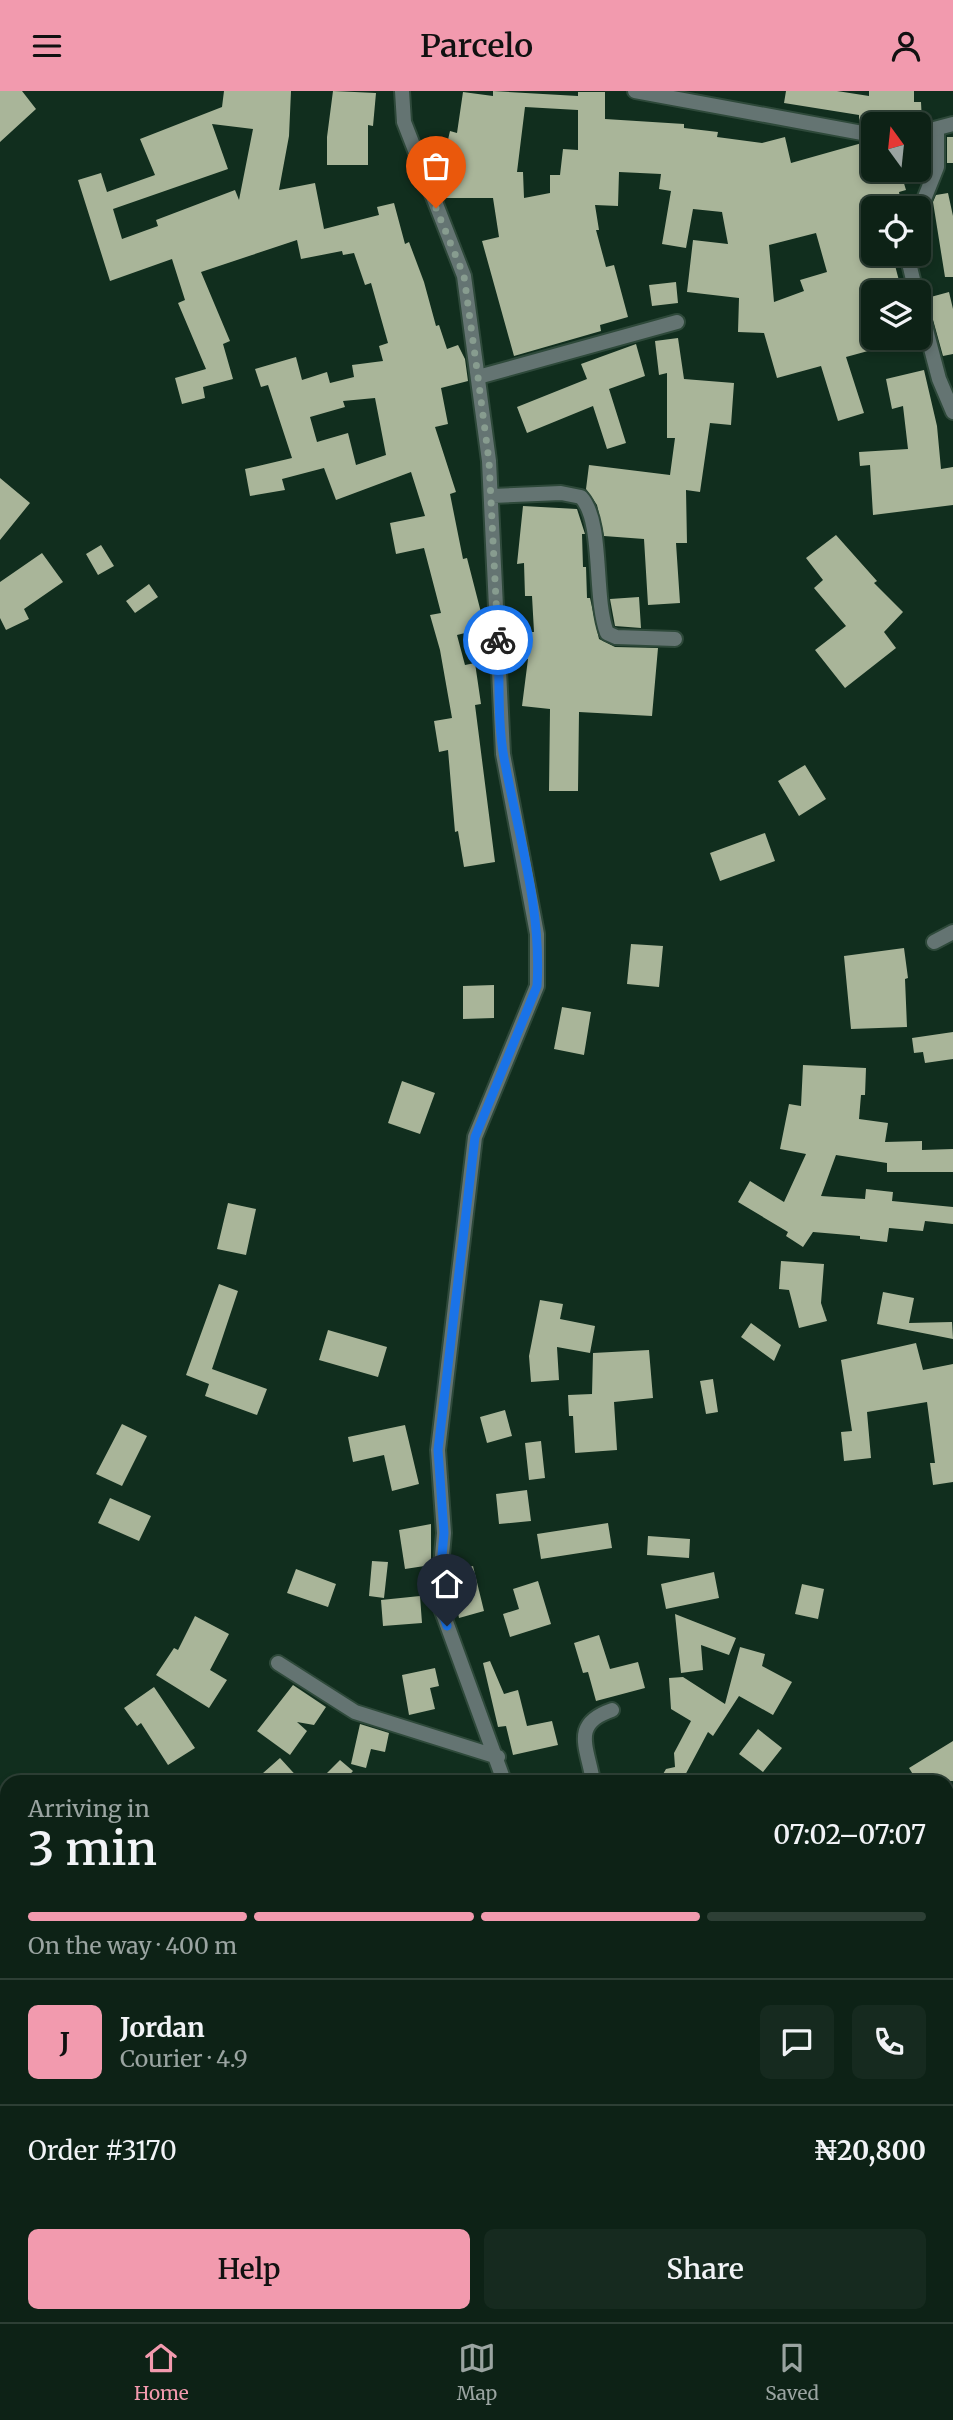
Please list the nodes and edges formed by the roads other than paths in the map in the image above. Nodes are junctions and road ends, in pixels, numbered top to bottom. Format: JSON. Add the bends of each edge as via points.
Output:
{"nodes":[{"id":1,"x":402,"y":91,"type":"edge"},
{"id":2,"x":635,"y":91,"type":"edge"},
{"id":3,"x":953,"y":124,"type":"edge"},
{"id":4,"x":936,"y":129,"type":"junction"},
{"id":5,"x":931,"y":130,"type":"edge"},
{"id":6,"x":861,"y":133,"type":"edge"},
{"id":7,"x":925,"y":196,"type":"edge"},
{"id":8,"x":677,"y":322,"type":"dead end"},
{"id":9,"x":931,"y":349,"type":"edge"},
{"id":10,"x":478,"y":377,"type":"junction"},
{"id":11,"x":953,"y":412,"type":"edge"},
{"id":12,"x":492,"y":496,"type":"junction"},
{"id":13,"x":675,"y":639,"type":"dead end"},
{"id":14,"x":953,"y":932,"type":"edge"},
{"id":15,"x":934,"y":942,"type":"dead end"},
{"id":16,"x":278,"y":1663,"type":"dead end"},
{"id":17,"x":612,"y":1710,"type":"dead end"},
{"id":18,"x":498,"y":1757,"type":"junction"},
{"id":19,"x":503,"y":1775,"type":"edge"},
{"id":20,"x":592,"y":1775,"type":"edge"}],
"edges":[{"from":1,"to":10,"type":"street","via":[[404,122],[464,276]]},
{"from":2,"to":6,"type":"street"},
{"from":3,"to":4,"type":"street"},
{"from":4,"to":5,"type":"street"},
{"from":4,"to":7,"type":"street","via":[[937,167]]},
{"from":8,"to":10,"type":"street"},
{"from":9,"to":11,"type":"street"},
{"from":10,"to":12,"type":"street"},
{"from":12,"to":13,"type":"street","via":[[561,493],[581,497],[593,516],[601,616],[607,633]]},
{"from":12,"to":18,"type":"street","via":[[503,754],[533,904],[537,986],[475,1137],[438,1450],[444,1533],[438,1600]]},
{"from":14,"to":15,"type":"street"},
{"from":16,"to":18,"type":"street","via":[[355,1712]]},
{"from":17,"to":20,"type":"street","via":[[591,1718],[585,1729]]},
{"from":18,"to":19,"type":"street"}]}
